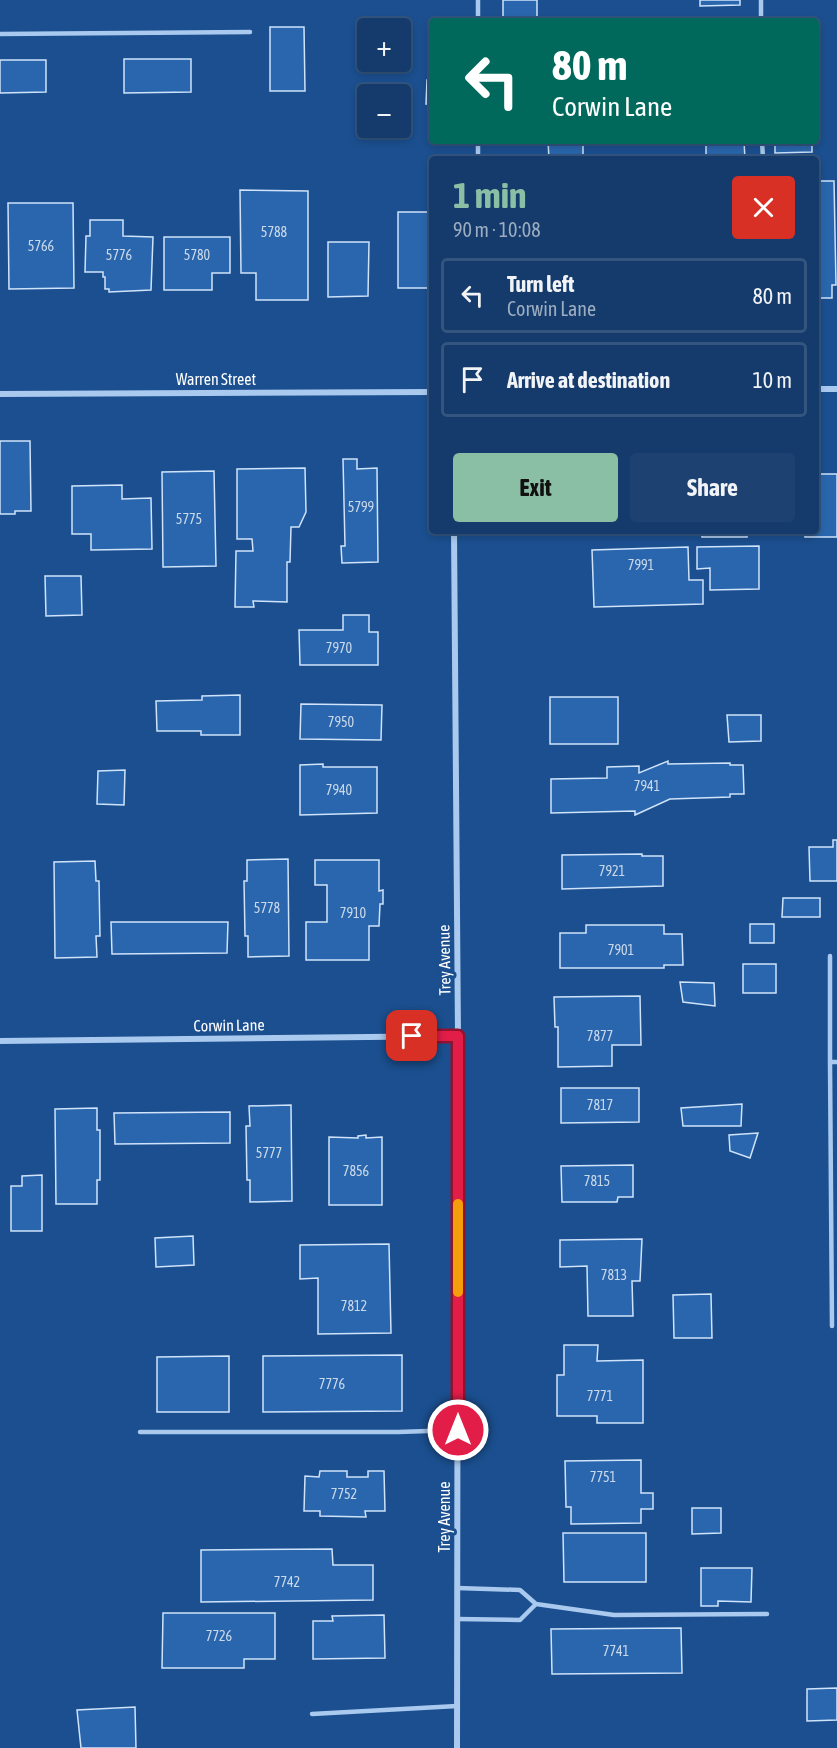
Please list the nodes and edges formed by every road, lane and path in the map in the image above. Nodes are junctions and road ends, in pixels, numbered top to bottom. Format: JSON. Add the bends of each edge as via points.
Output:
{"nodes":[{"id":1,"x":478,"y":0,"type":"edge"},
{"id":2,"x":761,"y":0,"type":"edge"},
{"id":3,"x":478,"y":18,"type":"edge"},
{"id":4,"x":761,"y":18,"type":"edge"},
{"id":5,"x":250,"y":32,"type":"dead end"},
{"id":6,"x":0,"y":33,"type":"edge"},
{"id":7,"x":819,"y":389,"type":"edge"},
{"id":8,"x":837,"y":389,"type":"edge"},
{"id":9,"x":429,"y":392,"type":"edge"},
{"id":10,"x":0,"y":394,"type":"edge"},
{"id":11,"x":454,"y":534,"type":"edge"},
{"id":12,"x":830,"y":956,"type":"dead end"},
{"id":13,"x":458,"y":1036,"type":"junction"},
{"id":14,"x":0,"y":1041,"type":"edge"},
{"id":15,"x":830,"y":1062,"type":"junction"},
{"id":16,"x":837,"y":1062,"type":"edge"},
{"id":17,"x":832,"y":1326,"type":"dead end"},
{"id":18,"x":458,"y":1430,"type":"junction"},
{"id":19,"x":140,"y":1432,"type":"dead end"},
{"id":20,"x":457,"y":1588,"type":"junction"},
{"id":21,"x":536,"y":1605,"type":"junction"},
{"id":22,"x":767,"y":1614,"type":"dead end"},
{"id":23,"x":457,"y":1619,"type":"junction"},
{"id":24,"x":457,"y":1706,"type":"junction"},
{"id":25,"x":312,"y":1714,"type":"dead end"},
{"id":26,"x":457,"y":1748,"type":"edge"}],
"edges":[{"from":1,"to":3,"type":"lane"},
{"from":2,"to":4,"type":"lane"},
{"from":5,"to":6,"type":"lane"},
{"from":7,"to":8,"type":"street"},
{"from":9,"to":10,"type":"street","name":"Warren Street"},
{"from":11,"to":13,"type":"street","name":"Trey Avenue"},
{"from":12,"to":15,"type":"lane"},
{"from":13,"to":14,"type":"street","name":"Corwin Lane"},
{"from":13,"to":18,"type":"street","name":"Trey Avenue"},
{"from":15,"to":16,"type":"lane"},
{"from":15,"to":17,"type":"lane"},
{"from":18,"to":19,"type":"lane"},
{"from":18,"to":20,"type":"street","name":"Trey Avenue"},
{"from":20,"to":21,"type":"lane","via":[[520,1590]]},
{"from":20,"to":23,"type":"street","name":"Trey Avenue"},
{"from":21,"to":22,"type":"lane","via":[[614,1615]]},
{"from":21,"to":23,"type":"lane","via":[[520,1620]]},
{"from":23,"to":24,"type":"street","name":"Trey Avenue"},
{"from":24,"to":25,"type":"lane"},
{"from":24,"to":26,"type":"street","name":"Trey Avenue"}]}
